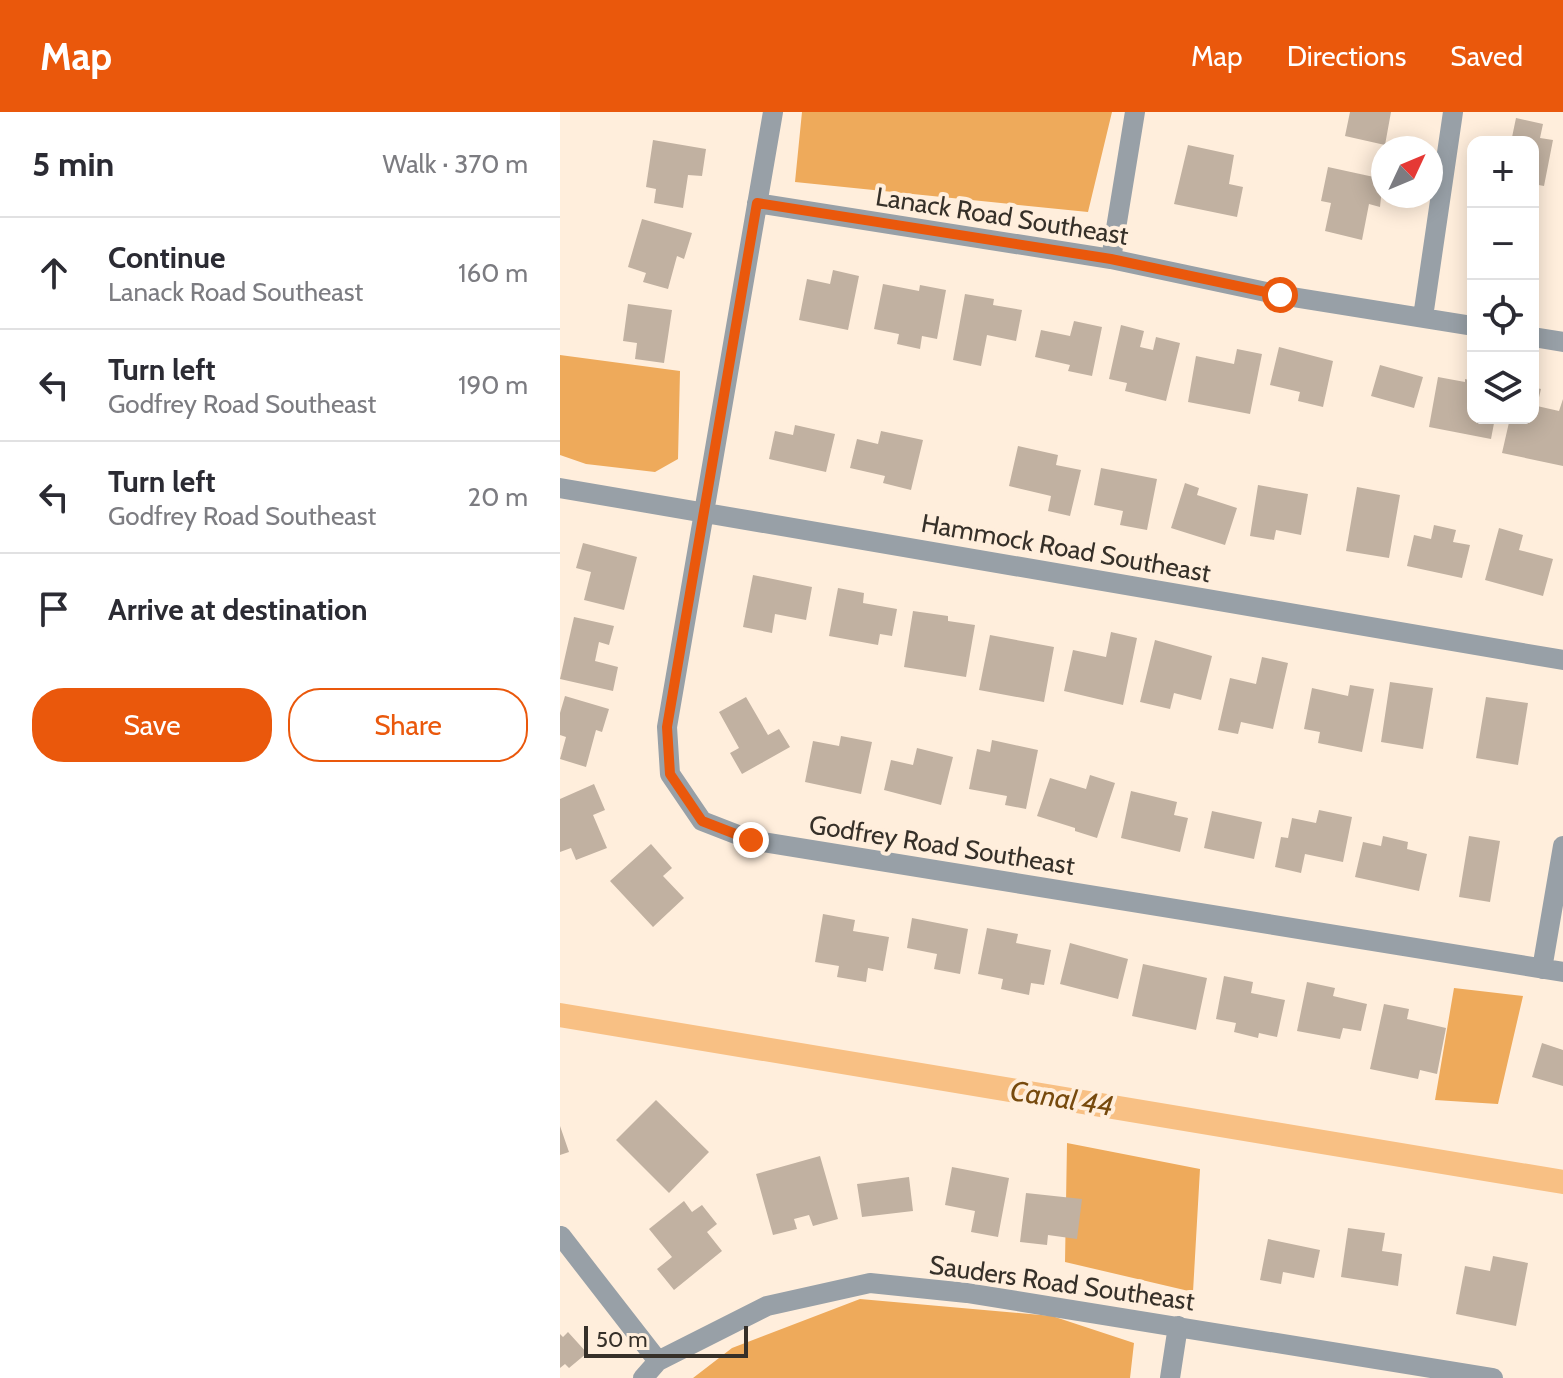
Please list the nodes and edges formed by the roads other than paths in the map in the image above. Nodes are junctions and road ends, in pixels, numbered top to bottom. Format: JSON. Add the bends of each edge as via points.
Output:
{"nodes":[{"id":1,"x":773,"y":112,"type":"edge"},
{"id":2,"x":1135,"y":112,"type":"edge"},
{"id":3,"x":1453,"y":112,"type":"edge"},
{"id":4,"x":757,"y":203,"type":"junction"},
{"id":5,"x":1111,"y":259,"type":"junction"},
{"id":6,"x":1423,"y":317,"type":"junction"},
{"id":7,"x":1467,"y":325,"type":"edge"},
{"id":8,"x":1539,"y":338,"type":"edge"},
{"id":9,"x":1563,"y":342,"type":"edge"},
{"id":10,"x":560,"y":488,"type":"edge"},
{"id":11,"x":702,"y":512,"type":"junction"},
{"id":12,"x":1563,"y":660,"type":"edge"},
{"id":13,"x":1563,"y":846,"type":"edge"},
{"id":14,"x":1542,"y":969,"type":"junction"},
{"id":15,"x":1563,"y":972,"type":"edge"},
{"id":16,"x":561,"y":1236,"type":"edge"},
{"id":17,"x":1178,"y":1326,"type":"junction"},
{"id":18,"x":658,"y":1361,"type":"junction"},
{"id":19,"x":643,"y":1378,"type":"edge"},
{"id":20,"x":1170,"y":1378,"type":"edge"},
{"id":21,"x":1488,"y":1378,"type":"edge"}],
"edges":[{"from":1,"to":4,"type":"street","name":"Godfrey Road Southeast"},
{"from":2,"to":5,"type":"street"},
{"from":3,"to":6,"type":"street"},
{"from":4,"to":5,"type":"street","name":"Lanack Road Southeast"},
{"from":4,"to":11,"type":"street","name":"Godfrey Road Southeast"},
{"from":5,"to":6,"type":"street","name":"Lanack Road Southeast","via":[[1280,295]]},
{"from":6,"to":7,"type":"street","name":"Lanack Road Southeast"},
{"from":8,"to":9,"type":"street"},
{"from":10,"to":11,"type":"street","name":"Hammock Road Southeast"},
{"from":11,"to":12,"type":"street","name":"Hammock Road Southeast"},
{"from":11,"to":14,"type":"street","name":"Godfrey Road Southeast","via":[[667,727],[670,774],[702,821],[751,840]]},
{"from":13,"to":14,"type":"street"},
{"from":14,"to":15,"type":"street","name":"Godfrey Road Southeast"},
{"from":16,"to":18,"type":"street"},
{"from":17,"to":18,"type":"street","name":"Sauders Road Southeast","via":[[870,1283],[767,1306]]},
{"from":17,"to":20,"type":"street"},
{"from":17,"to":21,"type":"street","name":"Sauders Road Southeast"},
{"from":18,"to":19,"type":"street","name":"Sauders Road Southeast"}]}
